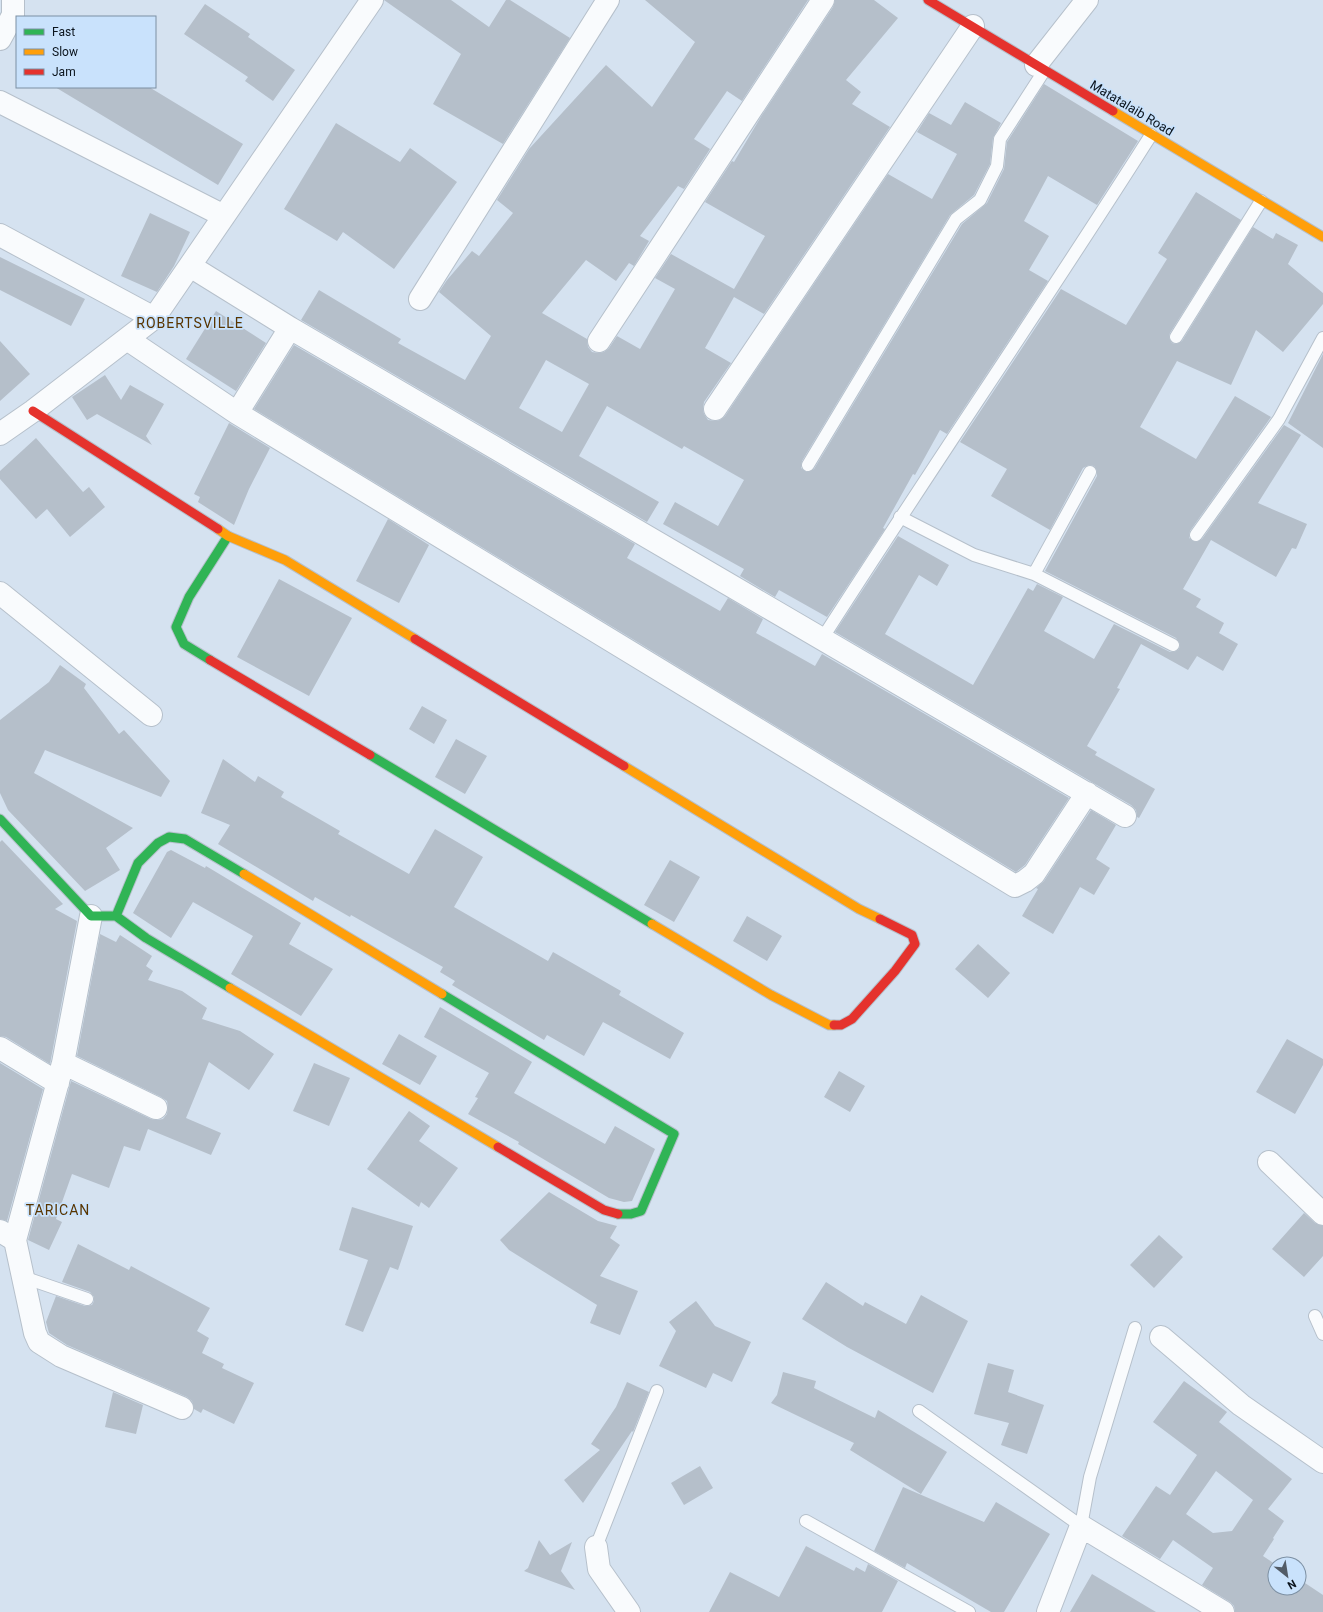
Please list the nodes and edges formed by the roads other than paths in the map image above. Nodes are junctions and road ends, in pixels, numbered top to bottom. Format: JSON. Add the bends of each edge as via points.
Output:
{"nodes":[{"id":1,"x":13,"y":0,"type":"edge"},
{"id":2,"x":372,"y":0,"type":"edge"},
{"id":3,"x":608,"y":0,"type":"edge"},
{"id":4,"x":823,"y":0,"type":"edge"},
{"id":5,"x":928,"y":0,"type":"edge"},
{"id":6,"x":1087,"y":0,"type":"edge"},
{"id":7,"x":973,"y":26,"type":"junction"},
{"id":8,"x":0,"y":39,"type":"edge"},
{"id":9,"x":1040,"y":68,"type":"junction"},
{"id":10,"x":0,"y":102,"type":"edge"},
{"id":11,"x":1151,"y":135,"type":"junction"},
{"id":12,"x":1261,"y":201,"type":"junction"},
{"id":13,"x":224,"y":216,"type":"junction"},
{"id":14,"x":0,"y":235,"type":"edge"},
{"id":15,"x":1323,"y":237,"type":"edge"},
{"id":16,"x":190,"y":266,"type":"junction"},
{"id":17,"x":420,"y":299,"type":"dead end"},
{"id":18,"x":154,"y":318,"type":"junction"},
{"id":19,"x":290,"y":328,"type":"junction"},
{"id":20,"x":1176,"y":337,"type":"dead end"},
{"id":21,"x":1323,"y":338,"type":"edge"},
{"id":22,"x":127,"y":339,"type":"junction"},
{"id":23,"x":598,"y":341,"type":"dead end"},
{"id":24,"x":715,"y":409,"type":"dead end"},
{"id":25,"x":33,"y":412,"type":"junction"},
{"id":26,"x":237,"y":414,"type":"junction"},
{"id":27,"x":0,"y":434,"type":"edge"},
{"id":28,"x":808,"y":465,"type":"dead end"},
{"id":29,"x":1090,"y":472,"type":"dead end"},
{"id":30,"x":900,"y":517,"type":"junction"},
{"id":31,"x":1196,"y":535,"type":"dead end"},
{"id":32,"x":228,"y":536,"type":"junction"},
{"id":33,"x":1034,"y":574,"type":"junction"},
{"id":34,"x":0,"y":593,"type":"edge"},
{"id":35,"x":822,"y":639,"type":"junction"},
{"id":36,"x":1173,"y":645,"type":"dead end"},
{"id":37,"x":151,"y":715,"type":"dead end"},
{"id":38,"x":1087,"y":793,"type":"junction"},
{"id":39,"x":1125,"y":816,"type":"dead end"},
{"id":40,"x":0,"y":819,"type":"edge"},
{"id":41,"x":91,"y":916,"type":"junction"},
{"id":42,"x":116,"y":916,"type":"junction"},
{"id":43,"x":0,"y":1048,"type":"edge"},
{"id":44,"x":60,"y":1073,"type":"junction"},
{"id":45,"x":156,"y":1108,"type":"dead end"},
{"id":46,"x":1269,"y":1162,"type":"dead end"},
{"id":47,"x":1323,"y":1214,"type":"edge"},
{"id":48,"x":8,"y":1236,"type":"edge"},
{"id":49,"x":23,"y":1277,"type":"junction"},
{"id":50,"x":88,"y":1299,"type":"dead end"},
{"id":51,"x":1315,"y":1316,"type":"dead end"},
{"id":52,"x":1135,"y":1328,"type":"dead end"},
{"id":53,"x":1323,"y":1334,"type":"edge"},
{"id":54,"x":1161,"y":1337,"type":"dead end"},
{"id":55,"x":657,"y":1391,"type":"dead end"},
{"id":56,"x":182,"y":1408,"type":"dead end"},
{"id":57,"x":919,"y":1411,"type":"dead end"},
{"id":58,"x":1323,"y":1462,"type":"edge"},
{"id":59,"x":806,"y":1521,"type":"dead end"},
{"id":60,"x":1081,"y":1526,"type":"junction"},
{"id":61,"x":596,"y":1547,"type":"joint"},
{"id":62,"x":629,"y":1612,"type":"edge"},
{"id":63,"x":969,"y":1612,"type":"edge"},
{"id":64,"x":1048,"y":1612,"type":"edge"},
{"id":65,"x":1223,"y":1612,"type":"edge"}],
"edges":[{"from":1,"to":8,"type":"street","via":[[13,15]]},
{"from":2,"to":13,"type":"street"},
{"from":3,"to":17,"type":"street"},
{"from":4,"to":23,"type":"street"},
{"from":5,"to":7,"type":"street","name":"Matatalaib Road"},
{"from":6,"to":9,"type":"street"},
{"from":7,"to":9,"type":"street","name":"Matatalaib Road"},
{"from":7,"to":24,"type":"street"},
{"from":9,"to":11,"type":"street","name":"Matatalaib Road"},
{"from":9,"to":28,"type":"lane","via":[[1000,139],[997,166],[980,200],[956,219]]},
{"from":10,"to":13,"type":"street"},
{"from":11,"to":12,"type":"street","name":"Matatalaib Road"},
{"from":11,"to":30,"type":"lane","via":[[1093,227]]},
{"from":12,"to":15,"type":"street","name":"Matatalaib Road"},
{"from":12,"to":20,"type":"lane"},
{"from":13,"to":16,"type":"street"},
{"from":14,"to":18,"type":"street"},
{"from":16,"to":18,"type":"street"},
{"from":16,"to":19,"type":"street"},
{"from":18,"to":22,"type":"street"},
{"from":19,"to":26,"type":"street"},
{"from":19,"to":35,"type":"street"},
{"from":21,"to":31,"type":"lane","via":[[1279,419]]},
{"from":22,"to":25,"type":"street"},
{"from":22,"to":26,"type":"street"},
{"from":25,"to":27,"type":"street"},
{"from":25,"to":32,"type":"street"},
{"from":26,"to":38,"type":"street","via":[[1015,886],[1034,874]]},
{"from":29,"to":33,"type":"lane"},
{"from":30,"to":33,"type":"lane","via":[[974,555]]},
{"from":30,"to":35,"type":"lane"},
{"from":32,"to":32,"type":"street","via":[[285,560],[859,909],[912,934],[915,944],[895,971],[852,1019],[841,1025],[829,1025],[771,995],[184,644],[176,627],[189,597]]},
{"from":33,"to":36,"type":"lane"},
{"from":34,"to":37,"type":"street"},
{"from":35,"to":38,"type":"street"},
{"from":38,"to":39,"type":"street"},
{"from":40,"to":41,"type":"street"},
{"from":41,"to":42,"type":"street"},
{"from":41,"to":44,"type":"street"},
{"from":42,"to":42,"type":"street","via":[[138,864],[158,843],[169,837],[185,839],[674,1134],[640,1211],[624,1216],[604,1210],[146,938]]},
{"from":43,"to":44,"type":"street"},
{"from":44,"to":45,"type":"street"},
{"from":44,"to":48,"type":"street"},
{"from":46,"to":47,"type":"street"},
{"from":48,"to":49,"type":"street"},
{"from":49,"to":50,"type":"lane"},
{"from":49,"to":56,"type":"street","via":[[39,1342],[61,1356]]},
{"from":51,"to":53,"type":"lane"},
{"from":52,"to":60,"type":"lane","via":[[1090,1477]]},
{"from":54,"to":58,"type":"street","via":[[1241,1405]]},
{"from":55,"to":61,"type":"lane"},
{"from":57,"to":60,"type":"lane"},
{"from":59,"to":63,"type":"lane"},
{"from":60,"to":64,"type":"street"},
{"from":60,"to":65,"type":"street"},
{"from":61,"to":62,"type":"street","via":[[599,1569]]}]}
